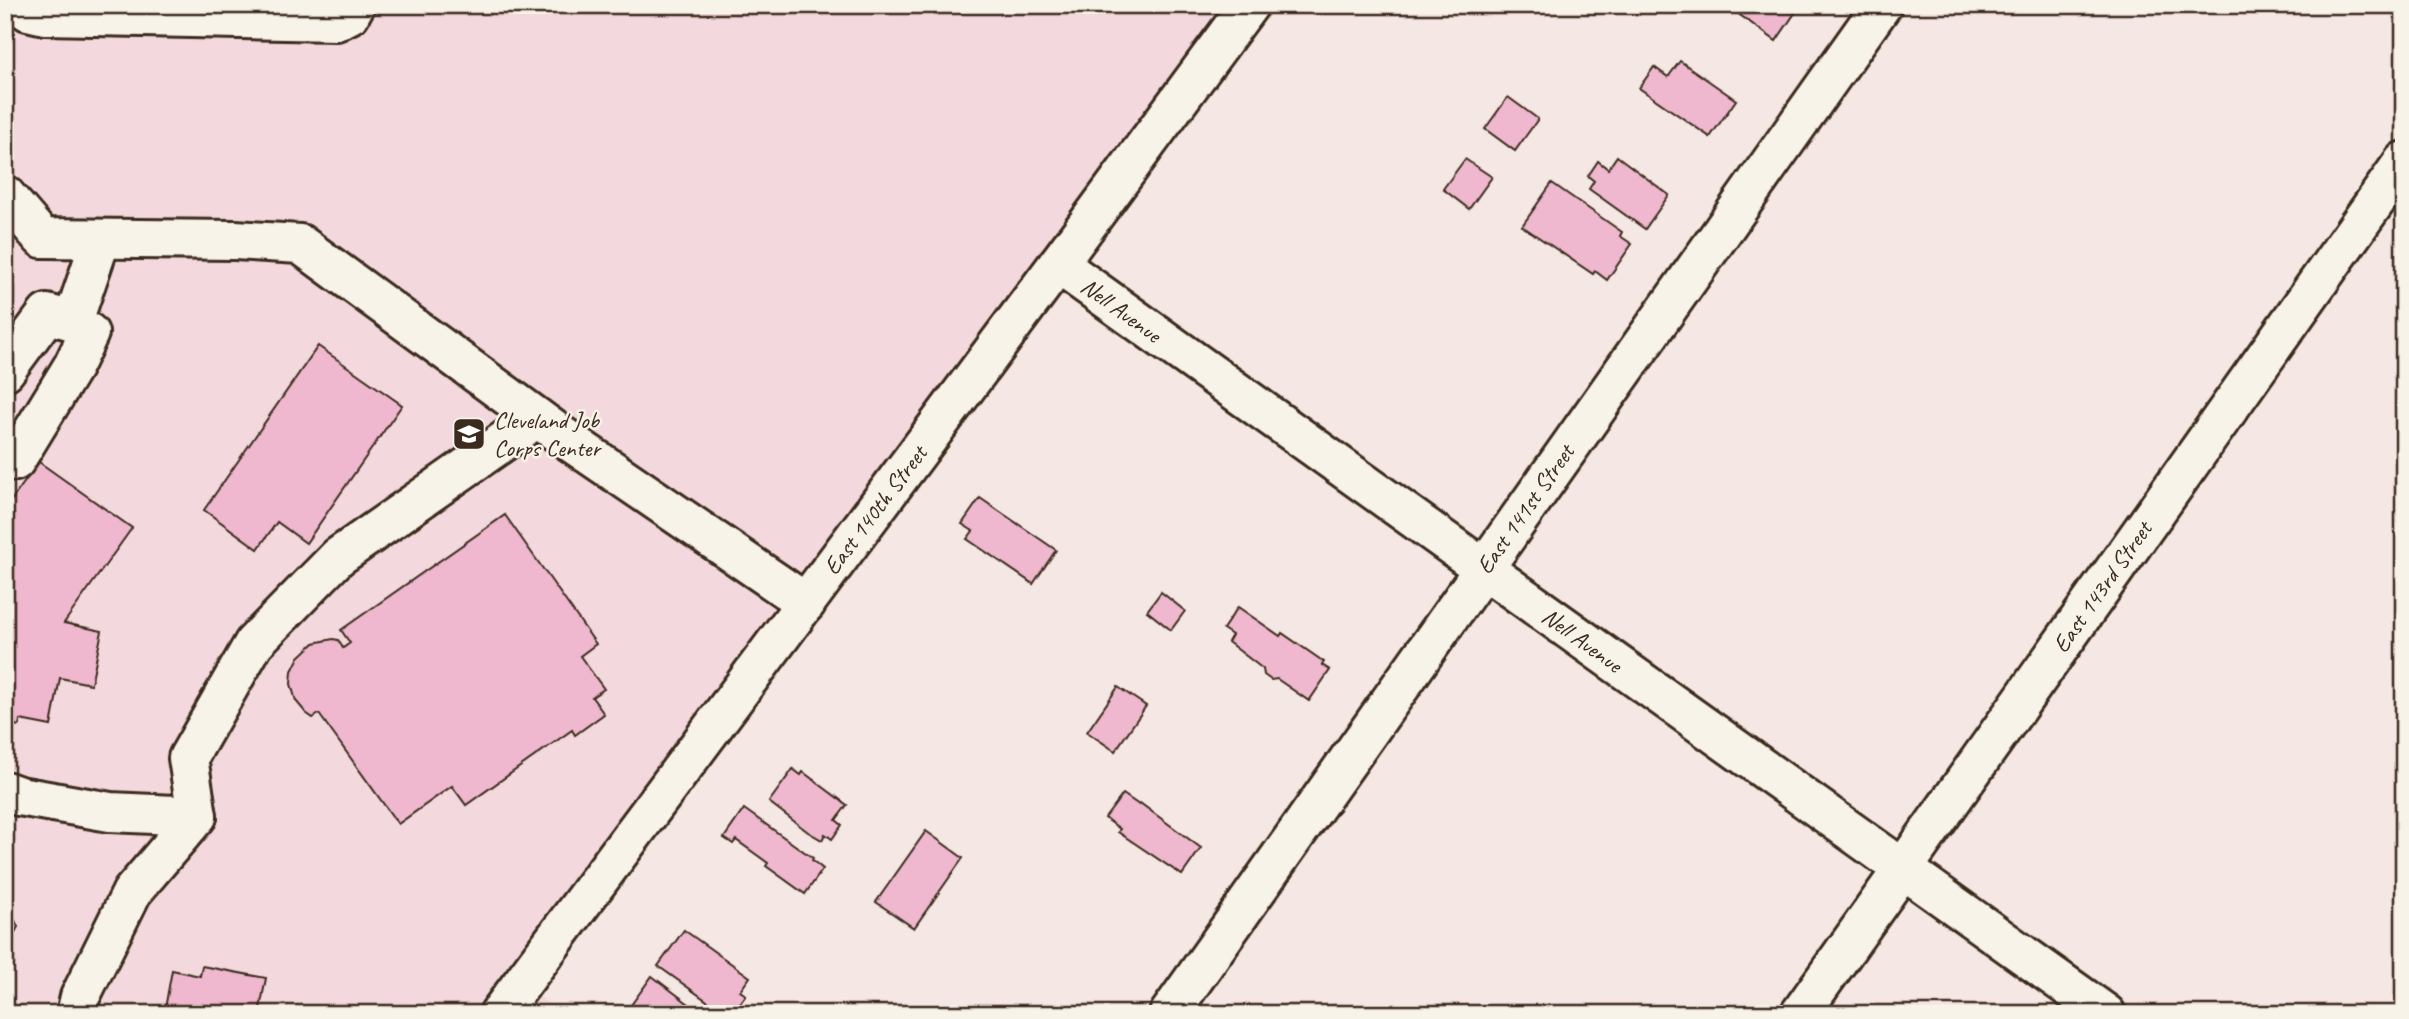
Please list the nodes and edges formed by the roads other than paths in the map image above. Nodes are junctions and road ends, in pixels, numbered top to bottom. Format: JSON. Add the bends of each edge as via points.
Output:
{"nodes":[{"id":1,"x":21,"y":5,"type":"edge"},
{"id":2,"x":355,"y":5,"type":"edge"},
{"id":3,"x":1882,"y":5,"type":"edge"},
{"id":4,"x":1235,"y":10,"type":"edge"},
{"id":5,"x":2404,"y":161,"type":"edge"},
{"id":6,"x":5,"y":195,"type":"edge"},
{"id":7,"x":102,"y":239,"type":"junction"},
{"id":8,"x":1058,"y":264,"type":"junction"},
{"id":9,"x":73,"y":321,"type":"junction"},
{"id":10,"x":5,"y":371,"type":"edge"},
{"id":11,"x":537,"y":418,"type":"junction"},
{"id":12,"x":15,"y":461,"type":"dead end"},
{"id":13,"x":1482,"y":569,"type":"junction"},
{"id":14,"x":806,"y":603,"type":"junction"},
{"id":15,"x":5,"y":791,"type":"edge"},
{"id":16,"x":197,"y":816,"type":"junction"},
{"id":17,"x":1902,"y":869,"type":"junction"},
{"id":18,"x":76,"y":1014,"type":"edge"},
{"id":19,"x":499,"y":1014,"type":"edge"},
{"id":20,"x":1169,"y":1014,"type":"edge"},
{"id":21,"x":1800,"y":1014,"type":"edge"},
{"id":22,"x":2106,"y":1014,"type":"edge"}],
"edges":[{"from":1,"to":2,"type":"street","via":[[45,15],[336,21],[350,14]]},
{"from":3,"to":13,"type":"street","name":"East 141st Street"},
{"from":4,"to":8,"type":"street","name":"East 140th Street"},
{"from":5,"to":17,"type":"street","name":"East 143rd Street"},
{"from":6,"to":7,"type":"street","via":[[42,238]]},
{"from":7,"to":9,"type":"street"},
{"from":7,"to":11,"type":"street","via":[[300,244]]},
{"from":8,"to":13,"type":"street","name":"Nell Avenue"},
{"from":8,"to":14,"type":"street","name":"East 140th Street"},
{"from":9,"to":10,"type":"street","via":[[47,314]]},
{"from":9,"to":12,"type":"street","via":[[89,333]]},
{"from":11,"to":14,"type":"street"},
{"from":11,"to":16,"type":"street","via":[[338,557],[254,643],[188,758]]},
{"from":13,"to":17,"type":"street","name":"Nell Avenue"},
{"from":13,"to":20,"type":"street","name":"East 141st Street"},
{"from":14,"to":19,"type":"street","name":"East 140th Street"},
{"from":15,"to":16,"type":"street","via":[[110,812]]},
{"from":16,"to":18,"type":"street","via":[[132,892]]},
{"from":17,"to":21,"type":"street","name":"East 143rd Street"},
{"from":17,"to":22,"type":"street","name":"Nell Avenue"}]}
